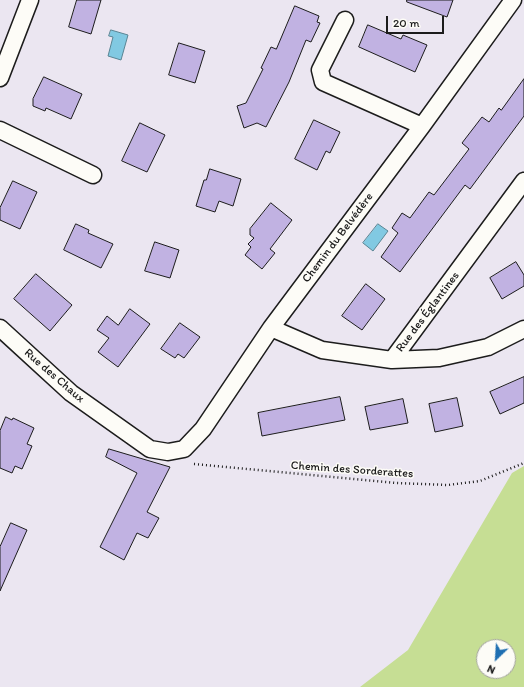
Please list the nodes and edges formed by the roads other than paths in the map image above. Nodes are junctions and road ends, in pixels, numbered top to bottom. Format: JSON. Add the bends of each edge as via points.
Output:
{"nodes":[{"id":1,"x":30,"y":0,"type":"edge"},
{"id":2,"x":514,"y":0,"type":"edge"},
{"id":3,"x":345,"y":20,"type":"dead end"},
{"id":4,"x":0,"y":78,"type":"edge"},
{"id":5,"x":422,"y":126,"type":"junction"},
{"id":6,"x":0,"y":130,"type":"edge"},
{"id":7,"x":93,"y":175,"type":"dead end"},
{"id":8,"x":524,"y":181,"type":"edge"},
{"id":9,"x":0,"y":328,"type":"edge"},
{"id":10,"x":271,"y":328,"type":"junction"},
{"id":11,"x":524,"y":330,"type":"edge"},
{"id":12,"x":392,"y":360,"type":"junction"},
{"id":13,"x":150,"y":449,"type":"joint"}],
"edges":[{"from":1,"to":4,"type":"street"},
{"from":2,"to":5,"type":"street","name":"Chemin du Belvédère"},
{"from":3,"to":5,"type":"street","via":[[320,70],[323,82]]},
{"from":5,"to":10,"type":"street","name":"Chemin du Belvédère"},
{"from":6,"to":7,"type":"street"},
{"from":8,"to":12,"type":"street","name":"Rue des Églantines"},
{"from":9,"to":13,"type":"street","name":"Rue des Chaux","via":[[71,393]]},
{"from":10,"to":12,"type":"street","name":"Rue des Églantines","via":[[322,350]]},
{"from":10,"to":13,"type":"street","name":"Chemin du Belvédère","via":[[203,430],[184,449],[168,452]]},
{"from":11,"to":12,"type":"street","via":[[488,347],[439,358]]}]}
